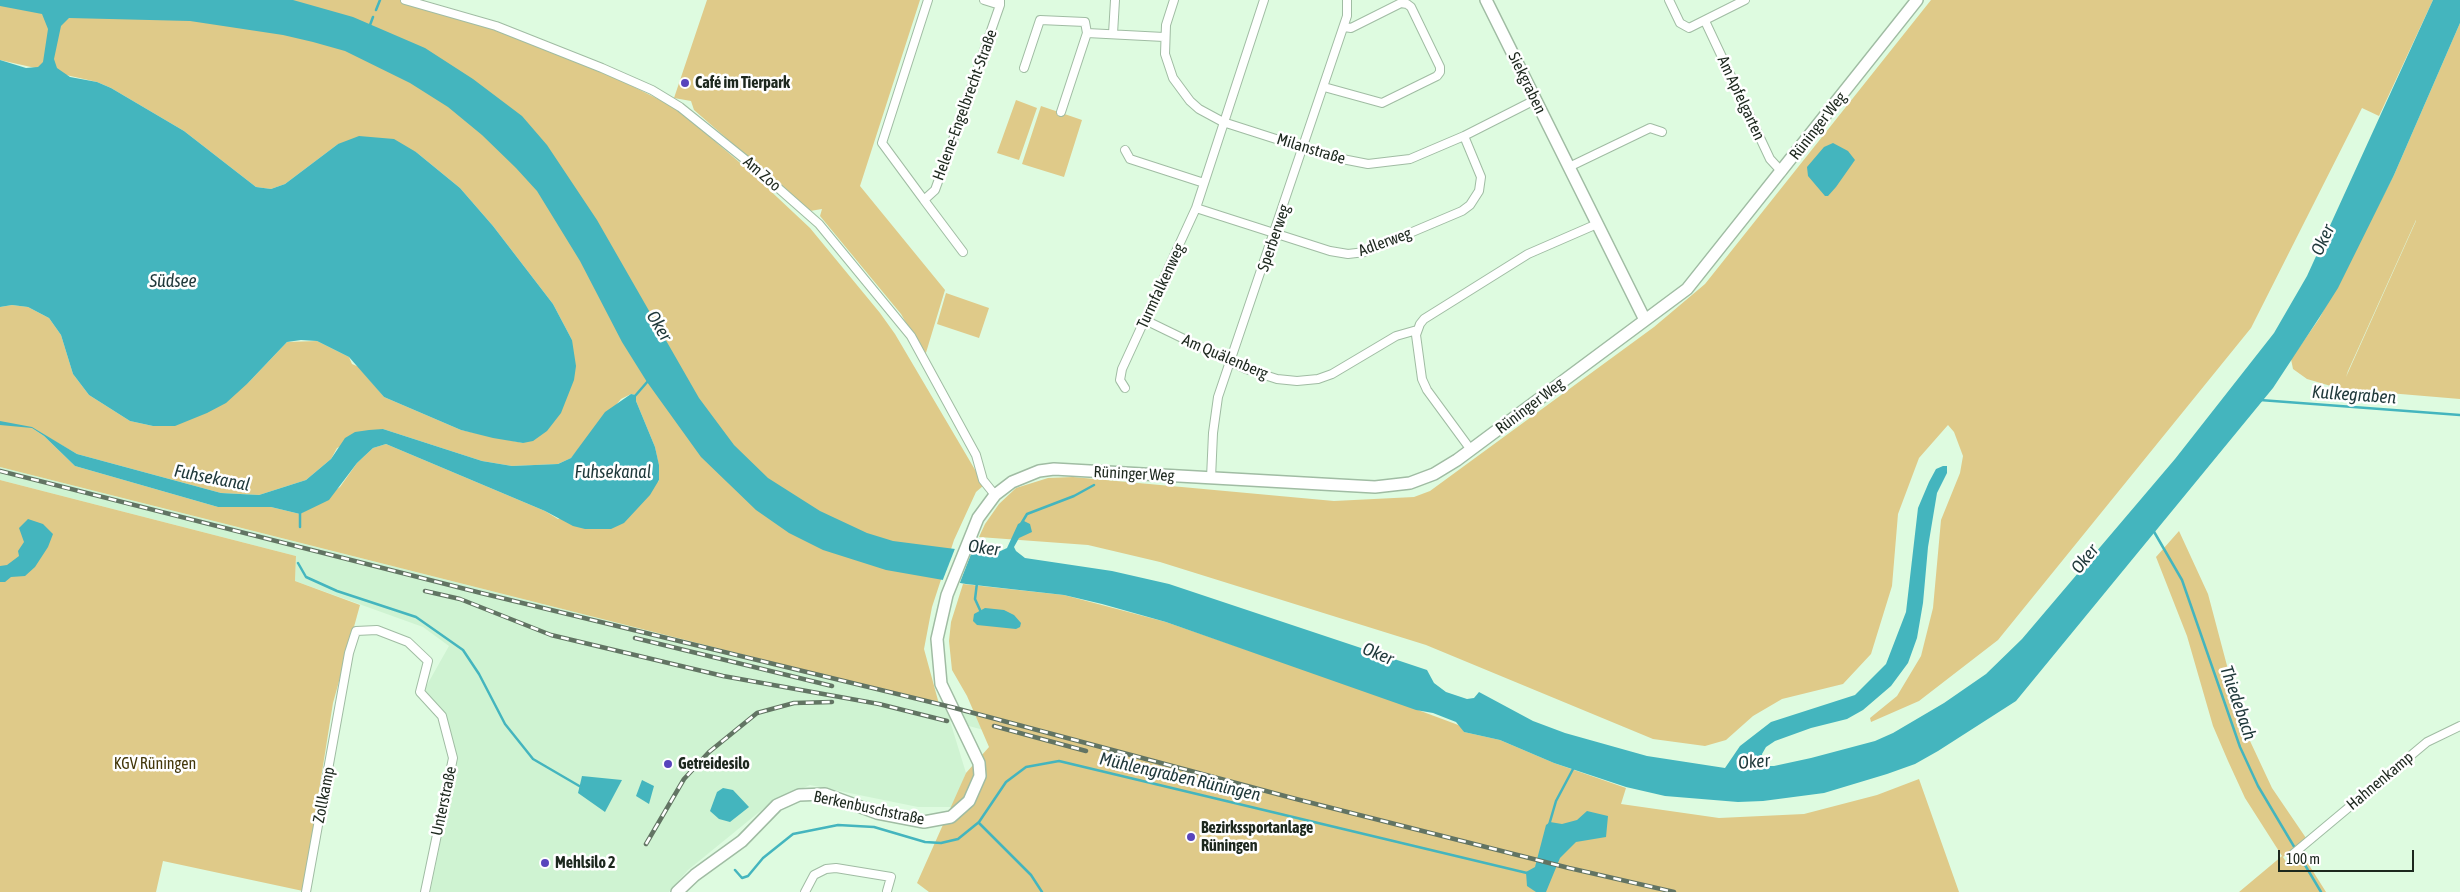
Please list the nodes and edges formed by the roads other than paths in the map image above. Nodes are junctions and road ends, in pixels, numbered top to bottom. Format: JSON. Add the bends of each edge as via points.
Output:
{"nodes":[{"id":1,"x":405,"y":0,"type":"edge"},
{"id":2,"x":928,"y":0,"type":"edge"},
{"id":3,"x":984,"y":0,"type":"edge"},
{"id":4,"x":1115,"y":0,"type":"edge"},
{"id":5,"x":1174,"y":0,"type":"edge"},
{"id":6,"x":1264,"y":0,"type":"edge"},
{"id":7,"x":1347,"y":0,"type":"edge"},
{"id":8,"x":1486,"y":0,"type":"edge"},
{"id":9,"x":1669,"y":0,"type":"edge"},
{"id":10,"x":1745,"y":0,"type":"edge"},
{"id":11,"x":1918,"y":0,"type":"edge"},
{"id":12,"x":1000,"y":3,"type":"edge"},
{"id":13,"x":1705,"y":21,"type":"junction"},
{"id":14,"x":1344,"y":27,"type":"junction"},
{"id":15,"x":1087,"y":33,"type":"junction"},
{"id":16,"x":1113,"y":34,"type":"junction"},
{"id":17,"x":1164,"y":37,"type":"junction"},
{"id":18,"x":1024,"y":68,"type":"dead end"},
{"id":19,"x":1324,"y":87,"type":"junction"},
{"id":20,"x":1535,"y":100,"type":"junction"},
{"id":21,"x":1061,"y":112,"type":"dead end"},
{"id":22,"x":1223,"y":122,"type":"junction"},
{"id":23,"x":1662,"y":132,"type":"dead end"},
{"id":24,"x":1464,"y":136,"type":"junction"},
{"id":25,"x":1304,"y":148,"type":"junction"},
{"id":26,"x":1125,"y":150,"type":"dead end"},
{"id":27,"x":1569,"y":167,"type":"junction"},
{"id":28,"x":1782,"y":172,"type":"junction"},
{"id":29,"x":1204,"y":183,"type":"junction"},
{"id":30,"x":924,"y":200,"type":"junction"},
{"id":31,"x":1196,"y":208,"type":"junction"},
{"id":32,"x":1597,"y":224,"type":"junction"},
{"id":33,"x":1275,"y":234,"type":"junction"},
{"id":34,"x":963,"y":252,"type":"dead end"},
{"id":35,"x":1145,"y":320,"type":"junction"},
{"id":36,"x":1645,"y":320,"type":"junction"},
{"id":37,"x":1417,"y":330,"type":"junction"},
{"id":38,"x":1230,"y":362,"type":"junction"},
{"id":39,"x":1124,"y":388,"type":"dead end"},
{"id":40,"x":1471,"y":450,"type":"junction"},
{"id":41,"x":1211,"y":478,"type":"junction"},
{"id":42,"x":995,"y":495,"type":"junction"},
{"id":43,"x":342,"y":698,"type":"joint"},
{"id":44,"x":2460,"y":726,"type":"edge"},
{"id":45,"x":2293,"y":854,"type":"dead end"},
{"id":46,"x":887,"y":891,"type":"edge"},
{"id":47,"x":306,"y":892,"type":"edge"},
{"id":48,"x":425,"y":892,"type":"edge"},
{"id":49,"x":677,"y":892,"type":"edge"},
{"id":50,"x":805,"y":892,"type":"edge"}],
"edges":[{"from":1,"to":42,"type":"street","name":"Am Zoo","via":[[496,26],[647,88],[680,107],[752,165],[819,224],[911,336],[976,455],[983,480]]},
{"from":2,"to":30,"type":"street","via":[[882,142]]},
{"from":3,"to":12,"type":"street"},
{"from":4,"to":16,"type":"street"},
{"from":5,"to":17,"type":"street","name":"Milanstraße"},
{"from":6,"to":22,"type":"street","name":"Turmfalkenweg"},
{"from":7,"to":14,"type":"street","name":"Sperberweg"},
{"from":8,"to":20,"type":"street","name":"Siekgraben"},
{"from":9,"to":13,"type":"street","via":[[1680,23],[1689,28]]},
{"from":10,"to":13,"type":"street"},
{"from":11,"to":28,"type":"street","name":"Rüninger Weg"},
{"from":12,"to":30,"type":"street","name":"Helene-Engelbrecht-Straße","via":[[935,190]]},
{"from":13,"to":28,"type":"street","name":"Am Apfelgarten","via":[[1770,159]]},
{"from":14,"to":19,"type":"street","name":"Sperberweg"},
{"from":14,"to":19,"type":"street","via":[[1351,28],[1401,3],[1407,4],[1440,72],[1382,103]]},
{"from":15,"to":16,"type":"street"},
{"from":15,"to":18,"type":"street","via":[[1085,22],[1040,20]]},
{"from":15,"to":21,"type":"street"},
{"from":16,"to":17,"type":"street"},
{"from":17,"to":22,"type":"street","name":"Milanstraße","via":[[1167,65],[1180,90],[1199,109]]},
{"from":19,"to":25,"type":"street","name":"Sperberweg"},
{"from":20,"to":24,"type":"street","name":"Milanstraße"},
{"from":20,"to":27,"type":"street","name":"Siekgraben"},
{"from":22,"to":25,"type":"street","name":"Milanstraße"},
{"from":22,"to":29,"type":"street","name":"Turmfalkenweg"},
{"from":23,"to":27,"type":"street","via":[[1650,128]]},
{"from":24,"to":25,"type":"street","name":"Milanstraße","via":[[1422,156],[1381,164],[1354,162]]},
{"from":24,"to":33,"type":"street","name":"Adlerweg","via":[[1481,177],[1476,198],[1462,211],[1357,254],[1330,251]]},
{"from":25,"to":33,"type":"street","name":"Sperberweg"},
{"from":26,"to":29,"type":"street","via":[[1130,159]]},
{"from":27,"to":32,"type":"street","name":"Siekgraben"},
{"from":28,"to":36,"type":"street","name":"Rüninger Weg","via":[[1687,289]]},
{"from":29,"to":31,"type":"street","name":"Turmfalkenweg"},
{"from":30,"to":34,"type":"street","name":"Helene-Engelbrecht-Straße"},
{"from":31,"to":33,"type":"street","name":"Adlerweg"},
{"from":31,"to":35,"type":"street","name":"Turmfalkenweg"},
{"from":32,"to":36,"type":"street","name":"Siekgraben"},
{"from":32,"to":37,"type":"street","name":"Am Quälenberg","via":[[1528,254],[1424,319]]},
{"from":33,"to":38,"type":"street","name":"Sperberweg"},
{"from":35,"to":38,"type":"street","name":"Am Quälenberg"},
{"from":35,"to":39,"type":"street","name":"Turmfalkenweg","via":[[1122,369],[1120,380]]},
{"from":36,"to":40,"type":"street","name":"Rüninger Weg"},
{"from":37,"to":38,"type":"street","name":"Am Quälenberg","via":[[1396,336],[1341,370],[1318,379],[1277,379]]},
{"from":37,"to":40,"type":"street","via":[[1418,356],[1427,390]]},
{"from":38,"to":41,"type":"street","name":"Sperberweg","via":[[1215,414]]},
{"from":40,"to":41,"type":"street","name":"Rüninger Weg","via":[[1434,474],[1387,487]]},
{"from":41,"to":42,"type":"street","name":"Rüninger Weg","via":[[1054,469],[1025,475]]},
{"from":42,"to":49,"type":"street","name":"Berkenbuschstraße","via":[[984,507],[970,536],[947,595],[936,639],[941,684],[975,752],[980,776],[969,801],[960,812],[938,821],[924,822],[877,813],[825,794],[799,795],[777,805],[742,841]]},
{"from":43,"to":47,"type":"street","name":"Zollkamp"},
{"from":43,"to":48,"type":"street","name":"Unterstraße","via":[[356,631],[377,630],[408,642],[428,660],[420,692],[442,716],[453,758]]},
{"from":44,"to":45,"type":"street","name":"Hahnenkamp","via":[[2427,742]]},
{"from":46,"to":50,"type":"street","via":[[891,877],[836,868],[814,875]]}]}
